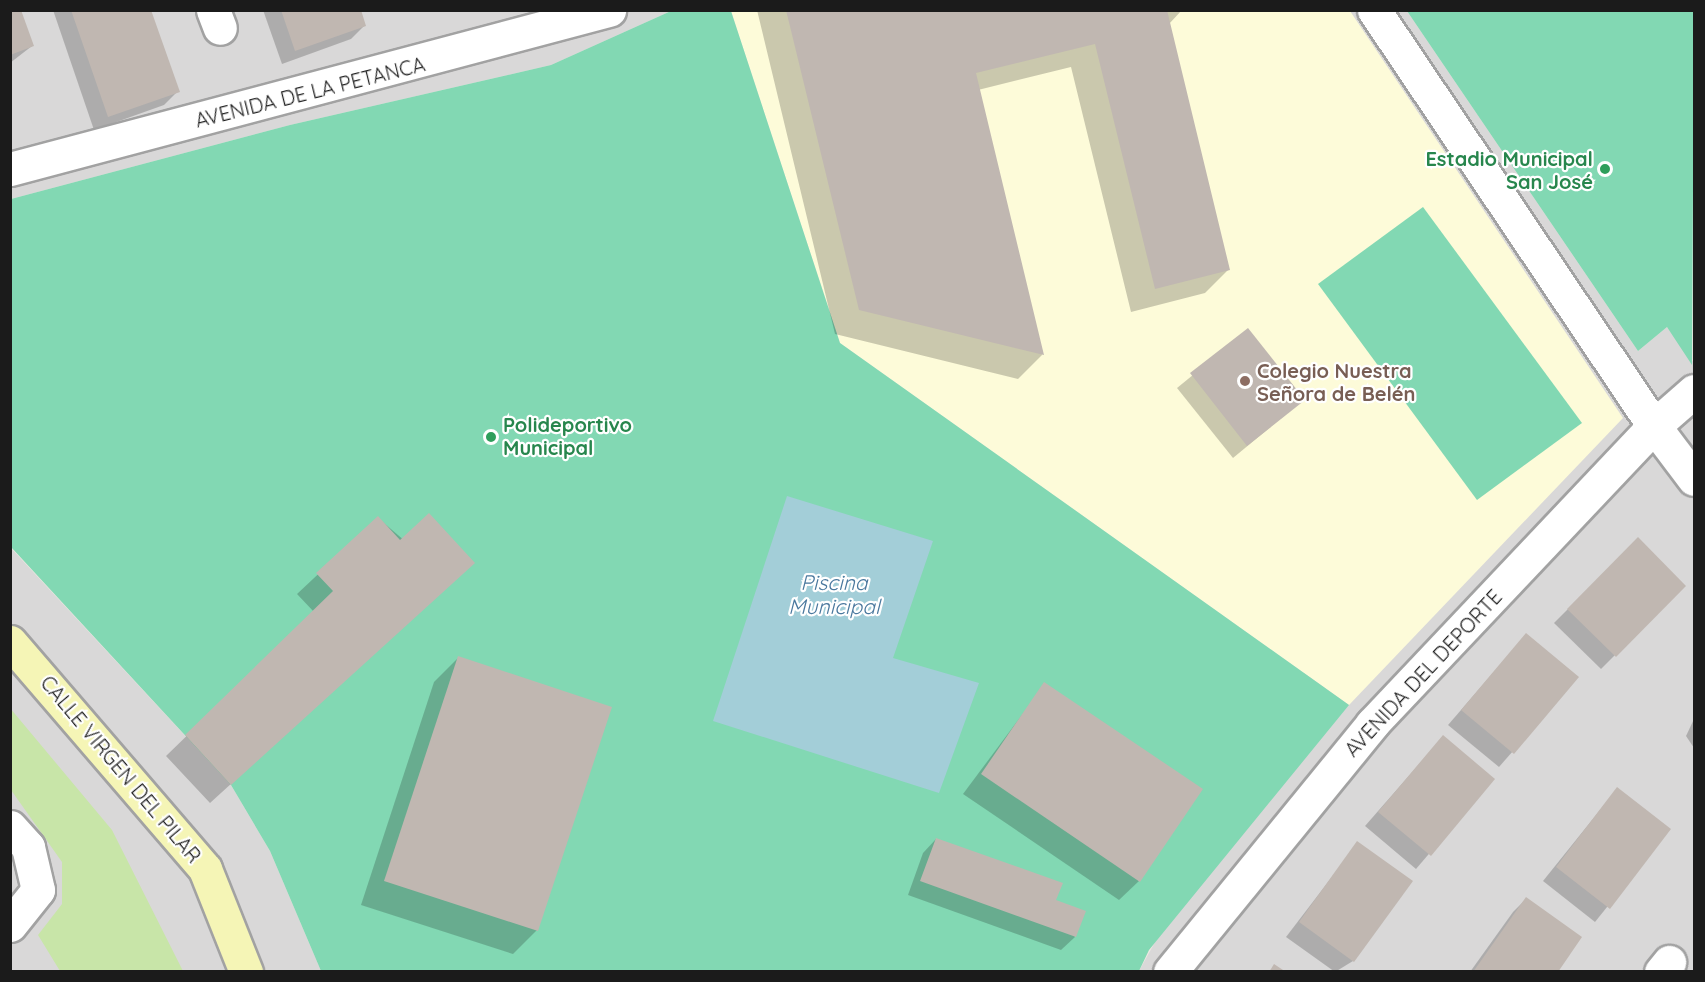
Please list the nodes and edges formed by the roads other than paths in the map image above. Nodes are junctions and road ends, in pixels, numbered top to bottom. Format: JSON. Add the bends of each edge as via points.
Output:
{"nodes":[{"id":1,"x":609,"y":10,"type":"edge"},
{"id":2,"x":1374,"y":10,"type":"edge"},
{"id":3,"x":10,"y":169,"type":"edge"},
{"id":4,"x":1695,"y":391,"type":"edge"},
{"id":5,"x":1654,"y":426,"type":"junction"},
{"id":6,"x":1695,"y":479,"type":"edge"},
{"id":7,"x":10,"y":642,"type":"edge"},
{"id":8,"x":10,"y":827,"type":"edge"},
{"id":9,"x":10,"y":925,"type":"edge"},
{"id":10,"x":246,"y":972,"type":"edge"},
{"id":11,"x":1170,"y":972,"type":"edge"}],
"edges":[{"from":1,"to":3,"type":"street","name":"AVENIDA DE LA PETANCA","via":[[582,22]]},
{"from":2,"to":5,"type":"street"},
{"from":4,"to":5,"type":"street","name":"AVENIDA DEL DEPORTE"},
{"from":5,"to":6,"type":"street"},
{"from":5,"to":11,"type":"street","name":"AVENIDA DEL DEPORTE","via":[[1372,724]]},
{"from":7,"to":10,"type":"main road","name":"CALLE VIRGEN DEL PILAR","via":[[205,869]]},
{"from":8,"to":9,"type":"street","via":[[28,847],[38,890]]}]}
